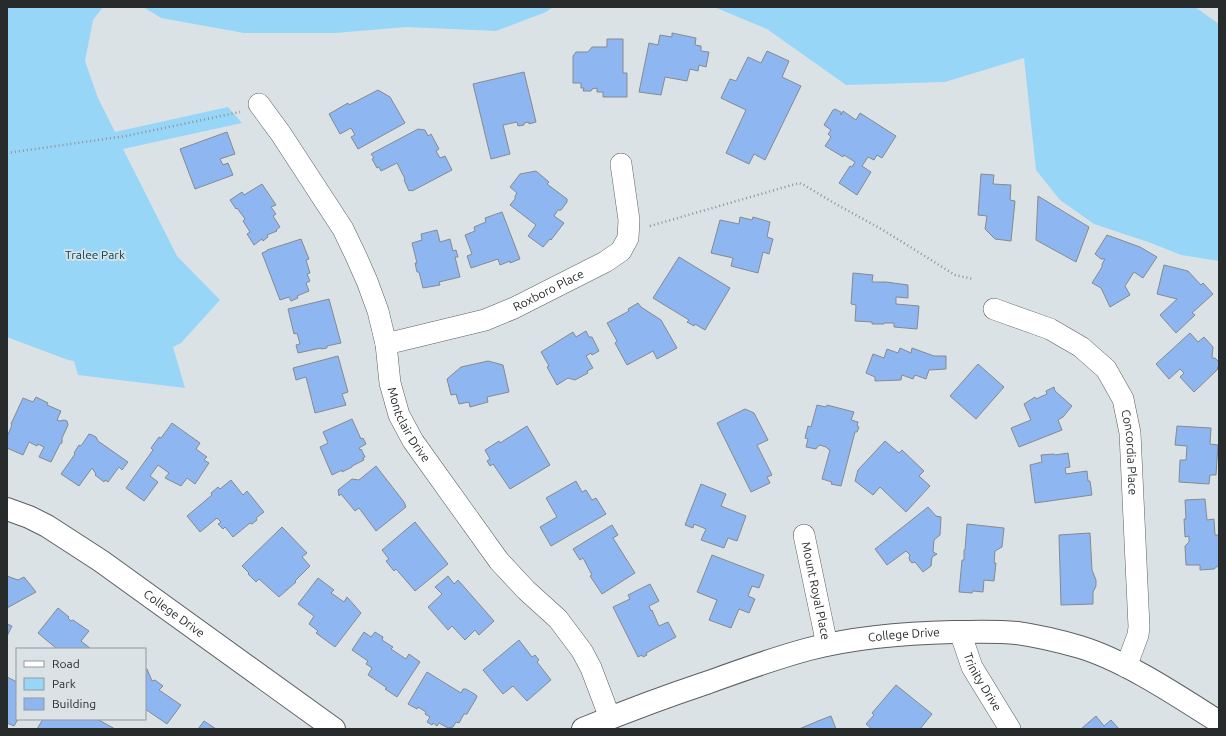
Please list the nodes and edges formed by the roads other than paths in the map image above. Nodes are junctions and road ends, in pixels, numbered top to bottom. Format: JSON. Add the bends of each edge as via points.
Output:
{"nodes":[{"id":1,"x":252,"y":110,"type":"road end"},
{"id":2,"x":621,"y":164,"type":"dead end"},
{"id":3,"x":994,"y":309,"type":"dead end"},
{"id":4,"x":386,"y":344,"type":"junction"},
{"id":5,"x":7,"y":509,"type":"edge"},
{"id":6,"x":804,"y":536,"type":"dead end"},
{"id":7,"x":960,"y":632,"type":"junction"},
{"id":8,"x":827,"y":645,"type":"junction"},
{"id":9,"x":1126,"y":667,"type":"junction"},
{"id":10,"x":610,"y":718,"type":"junction"},
{"id":11,"x":1219,"y":722,"type":"edge"},
{"id":12,"x":334,"y":729,"type":"edge"},
{"id":13,"x":583,"y":729,"type":"edge"},
{"id":14,"x":1010,"y":729,"type":"edge"}],
"edges":[{"from":1,"to":4,"type":"street","name":"Montclair Drive","via":[[281,134],[343,229],[367,281]]},
{"from":2,"to":4,"type":"street","name":"Roxboro Place","via":[[629,220],[628,238],[621,251],[606,262],[485,320]]},
{"from":3,"to":9,"type":"street","name":"Concordia Place","via":[[1050,329],[1081,347],[1106,369],[1122,400],[1130,433],[1139,627]]},
{"from":4,"to":10,"type":"street","name":"Montclair Drive","via":[[390,383],[399,415],[412,441],[499,561],[558,619],[582,651]]},
{"from":5,"to":12,"type":"street","name":"College Drive","via":[[47,526],[102,561]]},
{"from":6,"to":8,"type":"street","name":"Mount Royal Place"},
{"from":7,"to":8,"type":"street","name":"College Drive","via":[[888,636]]},
{"from":7,"to":9,"type":"street","name":"College Drive","via":[[1015,633],[1031,636],[1080,647]]},
{"from":7,"to":14,"type":"street","name":"Trinity Drive","via":[[972,667]]},
{"from":8,"to":10,"type":"street","name":"College Drive","via":[[752,667]]},
{"from":9,"to":11,"type":"street","name":"College Drive"},
{"from":10,"to":13,"type":"street","name":"College Drive"}]}
